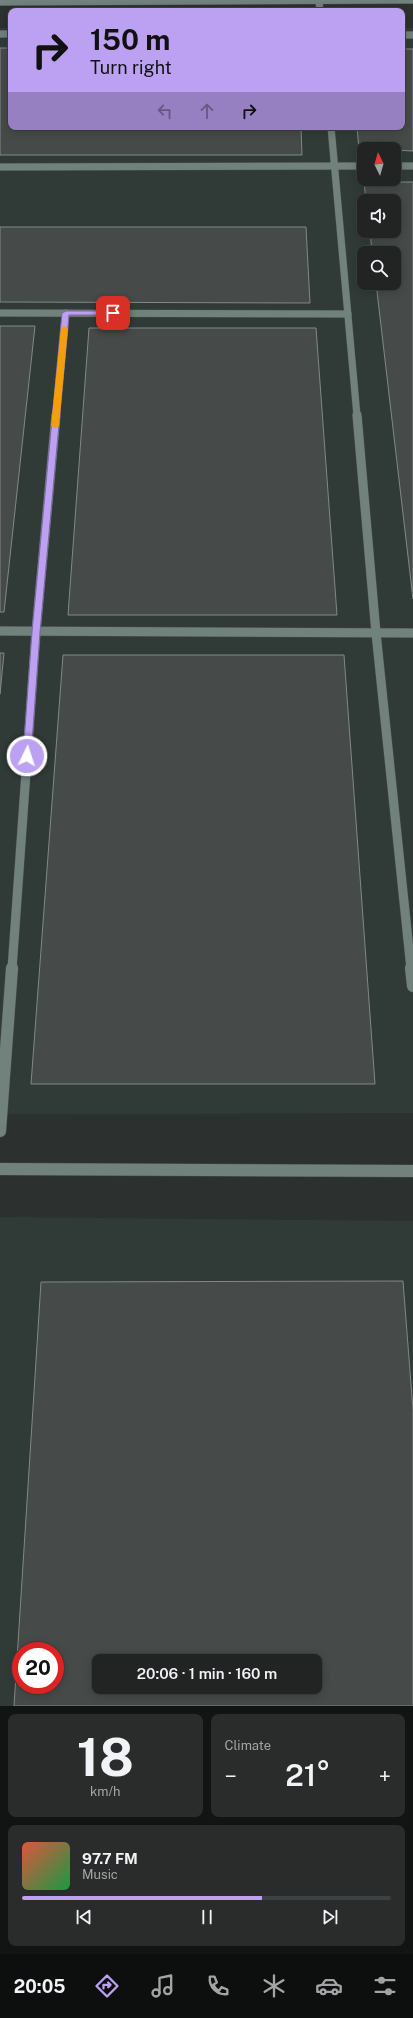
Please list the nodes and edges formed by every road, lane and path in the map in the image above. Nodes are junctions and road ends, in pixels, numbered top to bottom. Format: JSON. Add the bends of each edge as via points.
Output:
{"nodes":[{"id":1,"x":319,"y":0,"type":"edge"},
{"id":2,"x":413,"y":0,"type":"edge"},
{"id":3,"x":0,"y":2,"type":"edge"},
{"id":4,"x":331,"y":130,"type":"edge"},
{"id":5,"x":335,"y":166,"type":"junction"},
{"id":6,"x":357,"y":166,"type":"edge"},
{"id":7,"x":401,"y":166,"type":"edge"},
{"id":8,"x":413,"y":166,"type":"edge"},
{"id":9,"x":0,"y":167,"type":"edge"},
{"id":10,"x":0,"y":313,"type":"edge"},
{"id":11,"x":66,"y":313,"type":"junction"},
{"id":12,"x":348,"y":314,"type":"junction"},
{"id":13,"x":0,"y":631,"type":"edge"},
{"id":14,"x":36,"y":632,"type":"junction"},
{"id":15,"x":376,"y":633,"type":"junction"},
{"id":16,"x":413,"y":633,"type":"edge"},
{"id":17,"x":413,"y":986,"type":"edge"},
{"id":18,"x":0,"y":1131,"type":"edge"},
{"id":19,"x":0,"y":1169,"type":"edge"},
{"id":20,"x":413,"y":1171,"type":"edge"}],
"edges":[{"from":1,"to":2,"type":"street"},
{"from":1,"to":3,"type":"street"},
{"from":4,"to":5,"type":"street"},
{"from":5,"to":6,"type":"street"},
{"from":5,"to":9,"type":"street"},
{"from":5,"to":12,"type":"street"},
{"from":7,"to":8,"type":"street"},
{"from":10,"to":11,"type":"street"},
{"from":11,"to":12,"type":"street"},
{"from":11,"to":14,"type":"street"},
{"from":12,"to":15,"type":"street"},
{"from":13,"to":14,"type":"street"},
{"from":14,"to":15,"type":"street"},
{"from":14,"to":18,"type":"street"},
{"from":15,"to":16,"type":"street"},
{"from":15,"to":17,"type":"street"},
{"from":19,"to":20,"type":"street"}]}
